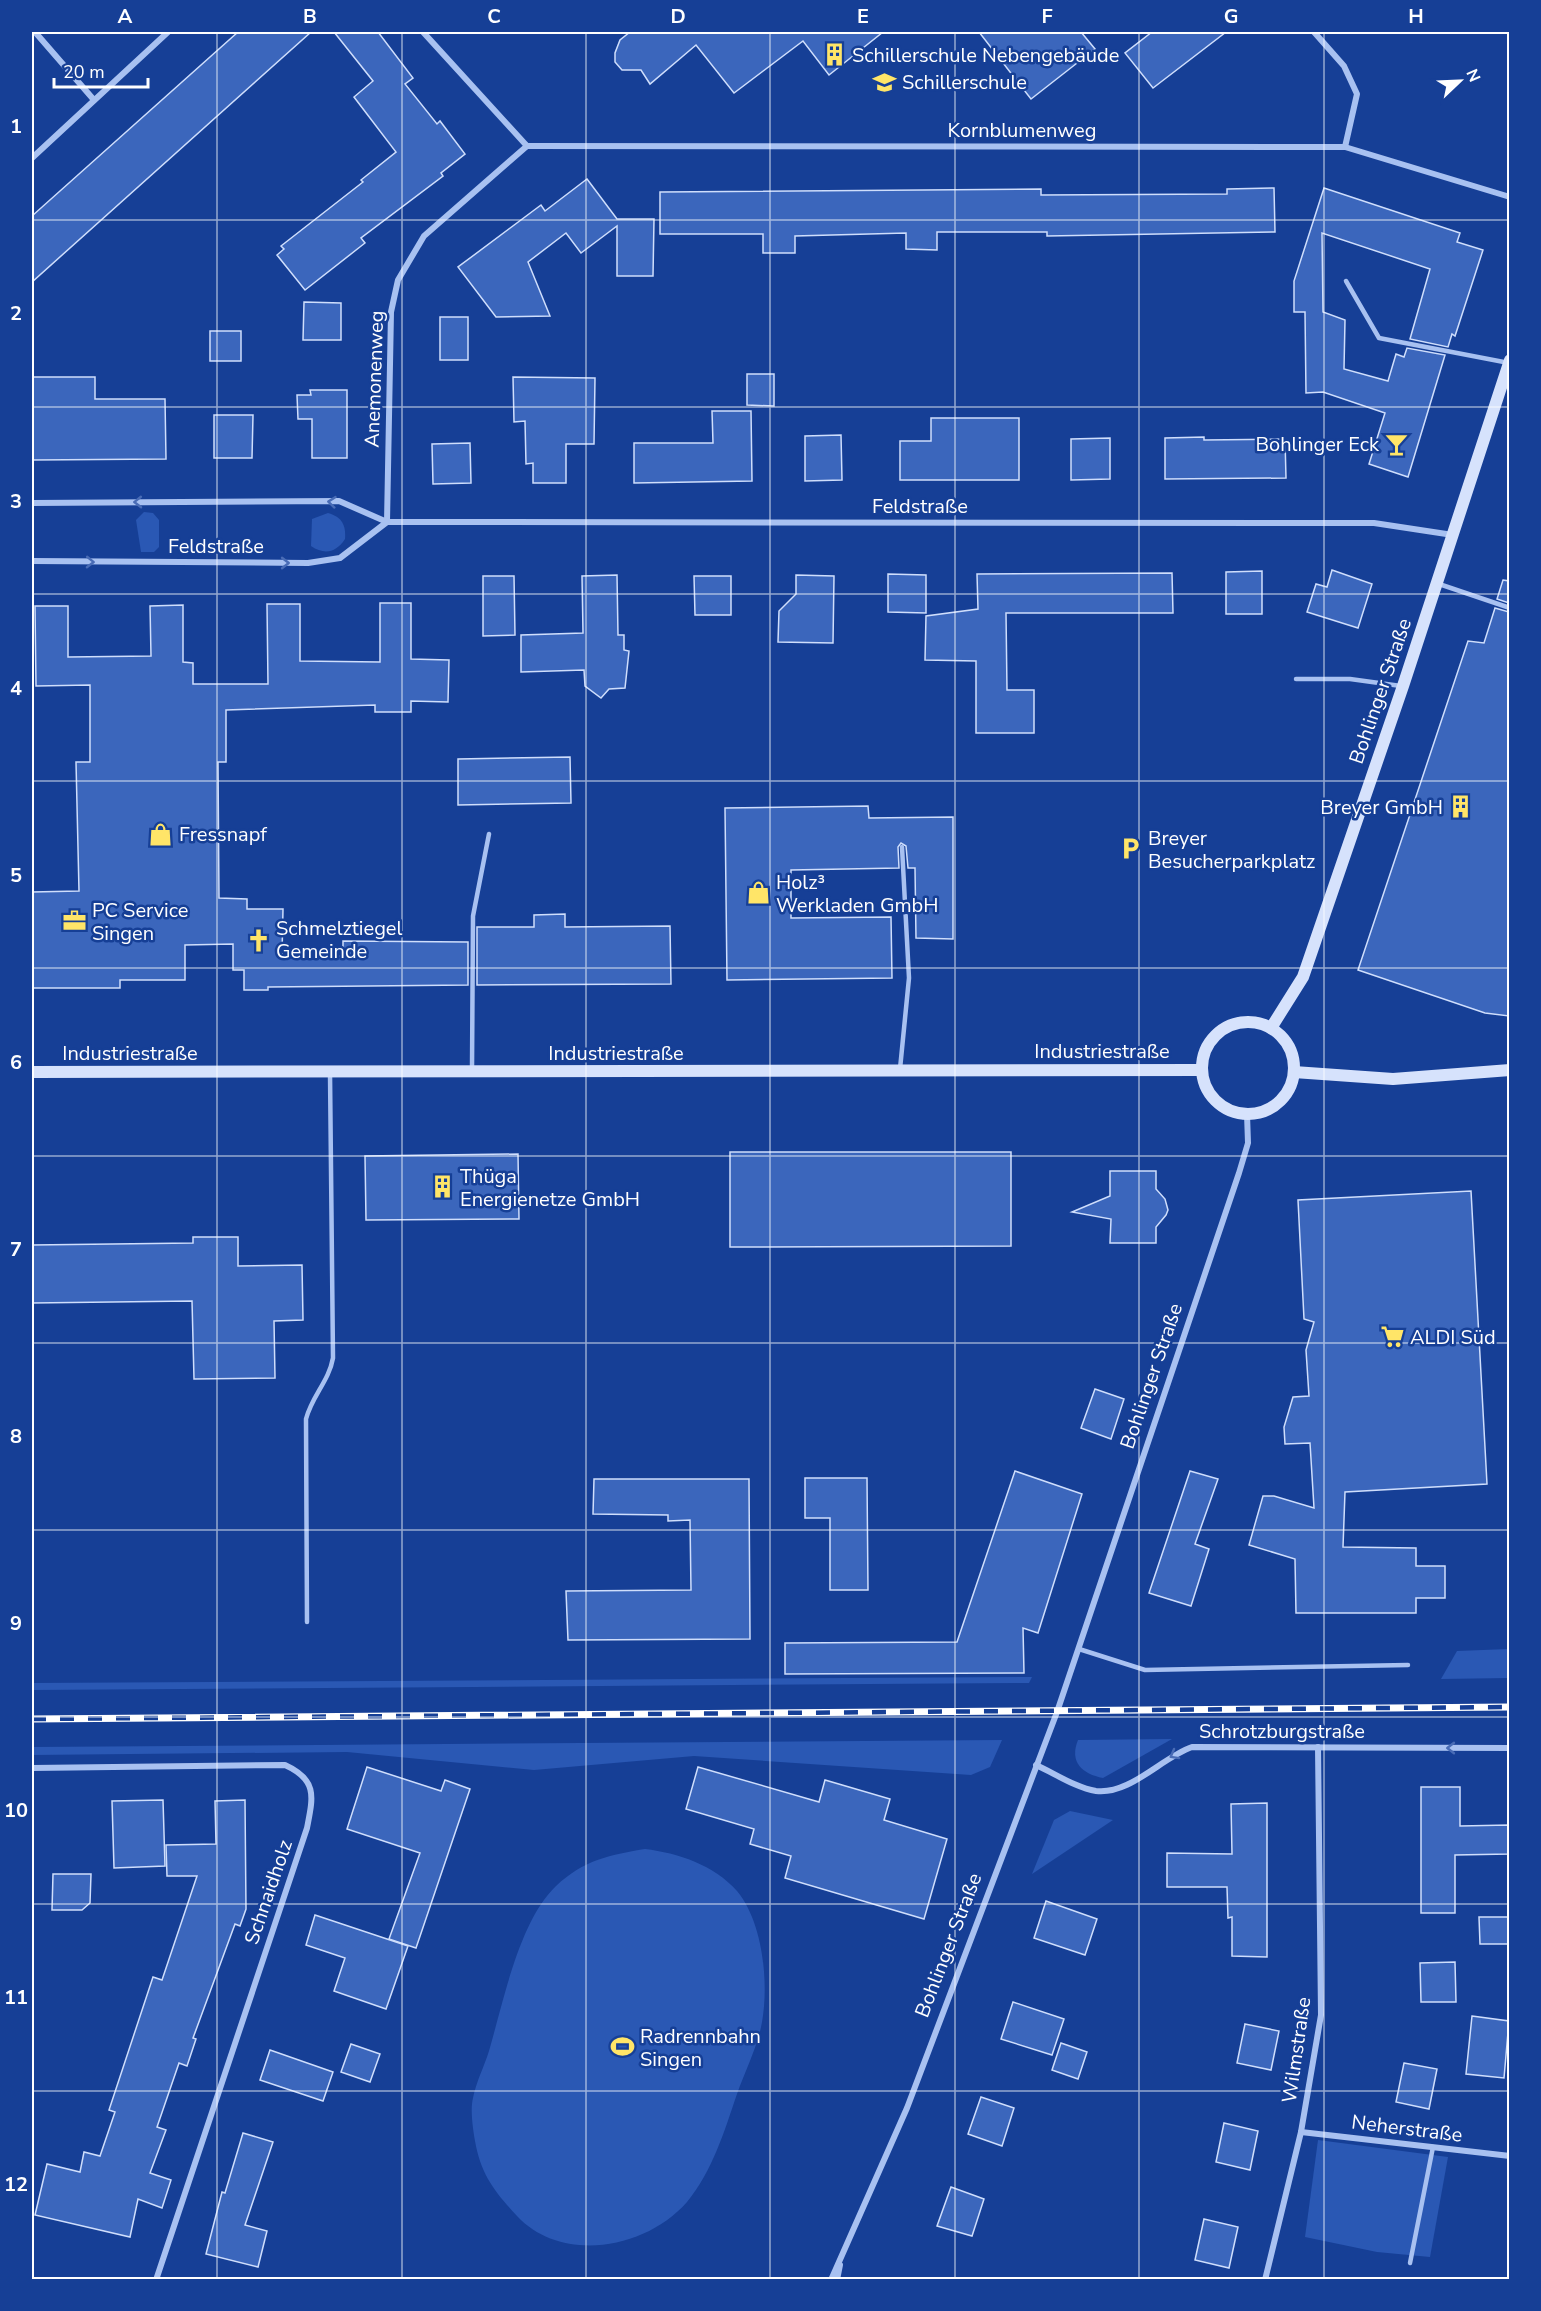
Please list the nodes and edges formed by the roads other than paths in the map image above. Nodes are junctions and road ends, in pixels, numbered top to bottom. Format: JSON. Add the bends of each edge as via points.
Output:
{"nodes":[{"id":1,"x":35,"y":32,"type":"edge"},
{"id":2,"x":168,"y":32,"type":"edge"},
{"id":3,"x":423,"y":32,"type":"edge"},
{"id":4,"x":1314,"y":32,"type":"edge"},
{"id":5,"x":94,"y":100,"type":"junction"},
{"id":6,"x":527,"y":146,"type":"junction"},
{"id":7,"x":1346,"y":147,"type":"junction"},
{"id":8,"x":32,"y":158,"type":"edge"},
{"id":9,"x":1509,"y":197,"type":"edge"},
{"id":10,"x":1346,"y":281,"type":"dead end"},
{"id":11,"x":1509,"y":361,"type":"edge"},
{"id":12,"x":32,"y":503,"type":"edge"},
{"id":13,"x":387,"y":522,"type":"junction"},
{"id":14,"x":1453,"y":535,"type":"junction"},
{"id":15,"x":32,"y":561,"type":"edge"},
{"id":16,"x":1436,"y":583,"type":"junction"},
{"id":17,"x":1509,"y":608,"type":"edge"},
{"id":18,"x":1296,"y":679,"type":"dead end"},
{"id":19,"x":1403,"y":686,"type":"junction"},
{"id":20,"x":489,"y":834,"type":"dead end"},
{"id":21,"x":902,"y":847,"type":"dead end"},
{"id":22,"x":1271,"y":1028,"type":"junction"},
{"id":23,"x":1201,"y":1070,"type":"junction"},
{"id":24,"x":1509,"y":1070,"type":"edge"},
{"id":25,"x":900,"y":1071,"type":"junction"},
{"id":26,"x":32,"y":1072,"type":"edge"},
{"id":27,"x":472,"y":1072,"type":"junction"},
{"id":28,"x":1294,"y":1072,"type":"junction"},
{"id":29,"x":330,"y":1073,"type":"junction"},
{"id":30,"x":1247,"y":1114,"type":"junction"},
{"id":31,"x":307,"y":1623,"type":"dead end"},
{"id":32,"x":1078,"y":1649,"type":"junction"},
{"id":33,"x":1407,"y":1665,"type":"dead end"},
{"id":34,"x":1318,"y":1747,"type":"junction"},
{"id":35,"x":1509,"y":1748,"type":"edge"},
{"id":36,"x":1036,"y":1765,"type":"junction"},
{"id":37,"x":32,"y":1768,"type":"edge"},
{"id":38,"x":1301,"y":2132,"type":"junction"},
{"id":39,"x":1433,"y":2147,"type":"junction"},
{"id":40,"x":1509,"y":2156,"type":"edge"},
{"id":41,"x":843,"y":2250,"type":"junction"},
{"id":42,"x":1410,"y":2263,"type":"dead end"},
{"id":43,"x":156,"y":2280,"type":"edge"},
{"id":44,"x":831,"y":2280,"type":"edge"},
{"id":45,"x":837,"y":2280,"type":"edge"},
{"id":46,"x":1265,"y":2280,"type":"edge"}],
"edges":[{"from":1,"to":5,"type":"street"},
{"from":2,"to":5,"type":"street"},
{"from":3,"to":6,"type":"street"},
{"from":4,"to":7,"type":"street","via":[[1344,66],[1357,94]]},
{"from":5,"to":8,"type":"street"},
{"from":6,"to":7,"type":"street","name":"Kornblumenweg"},
{"from":6,"to":13,"type":"street","name":"Anemonenweg","via":[[424,236],[398,280],[391,312]]},
{"from":7,"to":9,"type":"street","name":"Kornblumenweg"},
{"from":10,"to":11,"type":"lane","via":[[1379,338]]},
{"from":11,"to":14,"type":"street","name":"Bohlinger Straße"},
{"from":13,"to":12,"type":"street","name":"Feldstraße","one_way":true,"via":[[339,501]]},
{"from":13,"to":14,"type":"street","name":"Feldstraße","via":[[1374,523]]},
{"from":15,"to":13,"type":"street","name":"Feldstraße","one_way":true,"via":[[308,564],[340,558]]},
{"from":14,"to":16,"type":"street","name":"Bohlinger Straße"},
{"from":16,"to":17,"type":"lane"},
{"from":16,"to":19,"type":"street","name":"Bohlinger Straße"},
{"from":18,"to":19,"type":"lane","via":[[1350,679]]},
{"from":19,"to":22,"type":"street","name":"Bohlinger Straße","via":[[1302,977]]},
{"from":20,"to":27,"type":"lane","via":[[473,916]]},
{"from":21,"to":25,"type":"lane","via":[[909,978]]},
{"from":22,"to":23,"type":"street","via":[[1257,1022],[1226,1026],[1205,1048]]},
{"from":22,"to":28,"type":"street","via":[[1288,1046]]},
{"from":23,"to":25,"type":"street","name":"Industriestraße"},
{"from":23,"to":30,"type":"street","via":[[1207,1090],[1215,1100]]},
{"from":24,"to":28,"type":"street","via":[[1393,1079]]},
{"from":25,"to":27,"type":"street","name":"Industriestraße"},
{"from":26,"to":29,"type":"street","name":"Industriestraße"},
{"from":27,"to":29,"type":"street","name":"Industriestraße"},
{"from":28,"to":30,"type":"street","via":[[1275,1105]]},
{"from":29,"to":31,"type":"lane","via":[[333,1358],[330,1375],[310,1404],[306,1419]]},
{"from":30,"to":32,"type":"street","name":"Bohlinger Straße","via":[[1248,1143],[1239,1173]]},
{"from":32,"to":33,"type":"lane","via":[[1145,1670]]},
{"from":32,"to":36,"type":"street","name":"Bohlinger Straße"},
{"from":35,"to":34,"type":"street","name":"Schrotzburgstraße","one_way":true},
{"from":34,"to":36,"type":"street","name":"Schrotzburgstraße","one_way":true,"via":[[1192,1747],[1177,1752],[1123,1787],[1107,1791],[1094,1790]]},
{"from":34,"to":38,"type":"street","name":"Wilmstraße","via":[[1321,2016]]},
{"from":36,"to":41,"type":"street","name":"Bohlinger Straße","via":[[907,2108]]},
{"from":37,"to":43,"type":"street","name":"Schnaidholz","via":[[285,1765],[300,1772],[310,1784],[312,1800],[307,1828]]},
{"from":38,"to":39,"type":"street","name":"Neherstraße"},
{"from":38,"to":46,"type":"street","name":"Wilmstraße"},
{"from":39,"to":40,"type":"street","name":"Neherstraße"},
{"from":39,"to":42,"type":"lane"},
{"from":41,"to":44,"type":"street","name":"Bohlinger Straße"},
{"from":41,"to":45,"type":"street","name":"Bohlinger Straße"}]}
